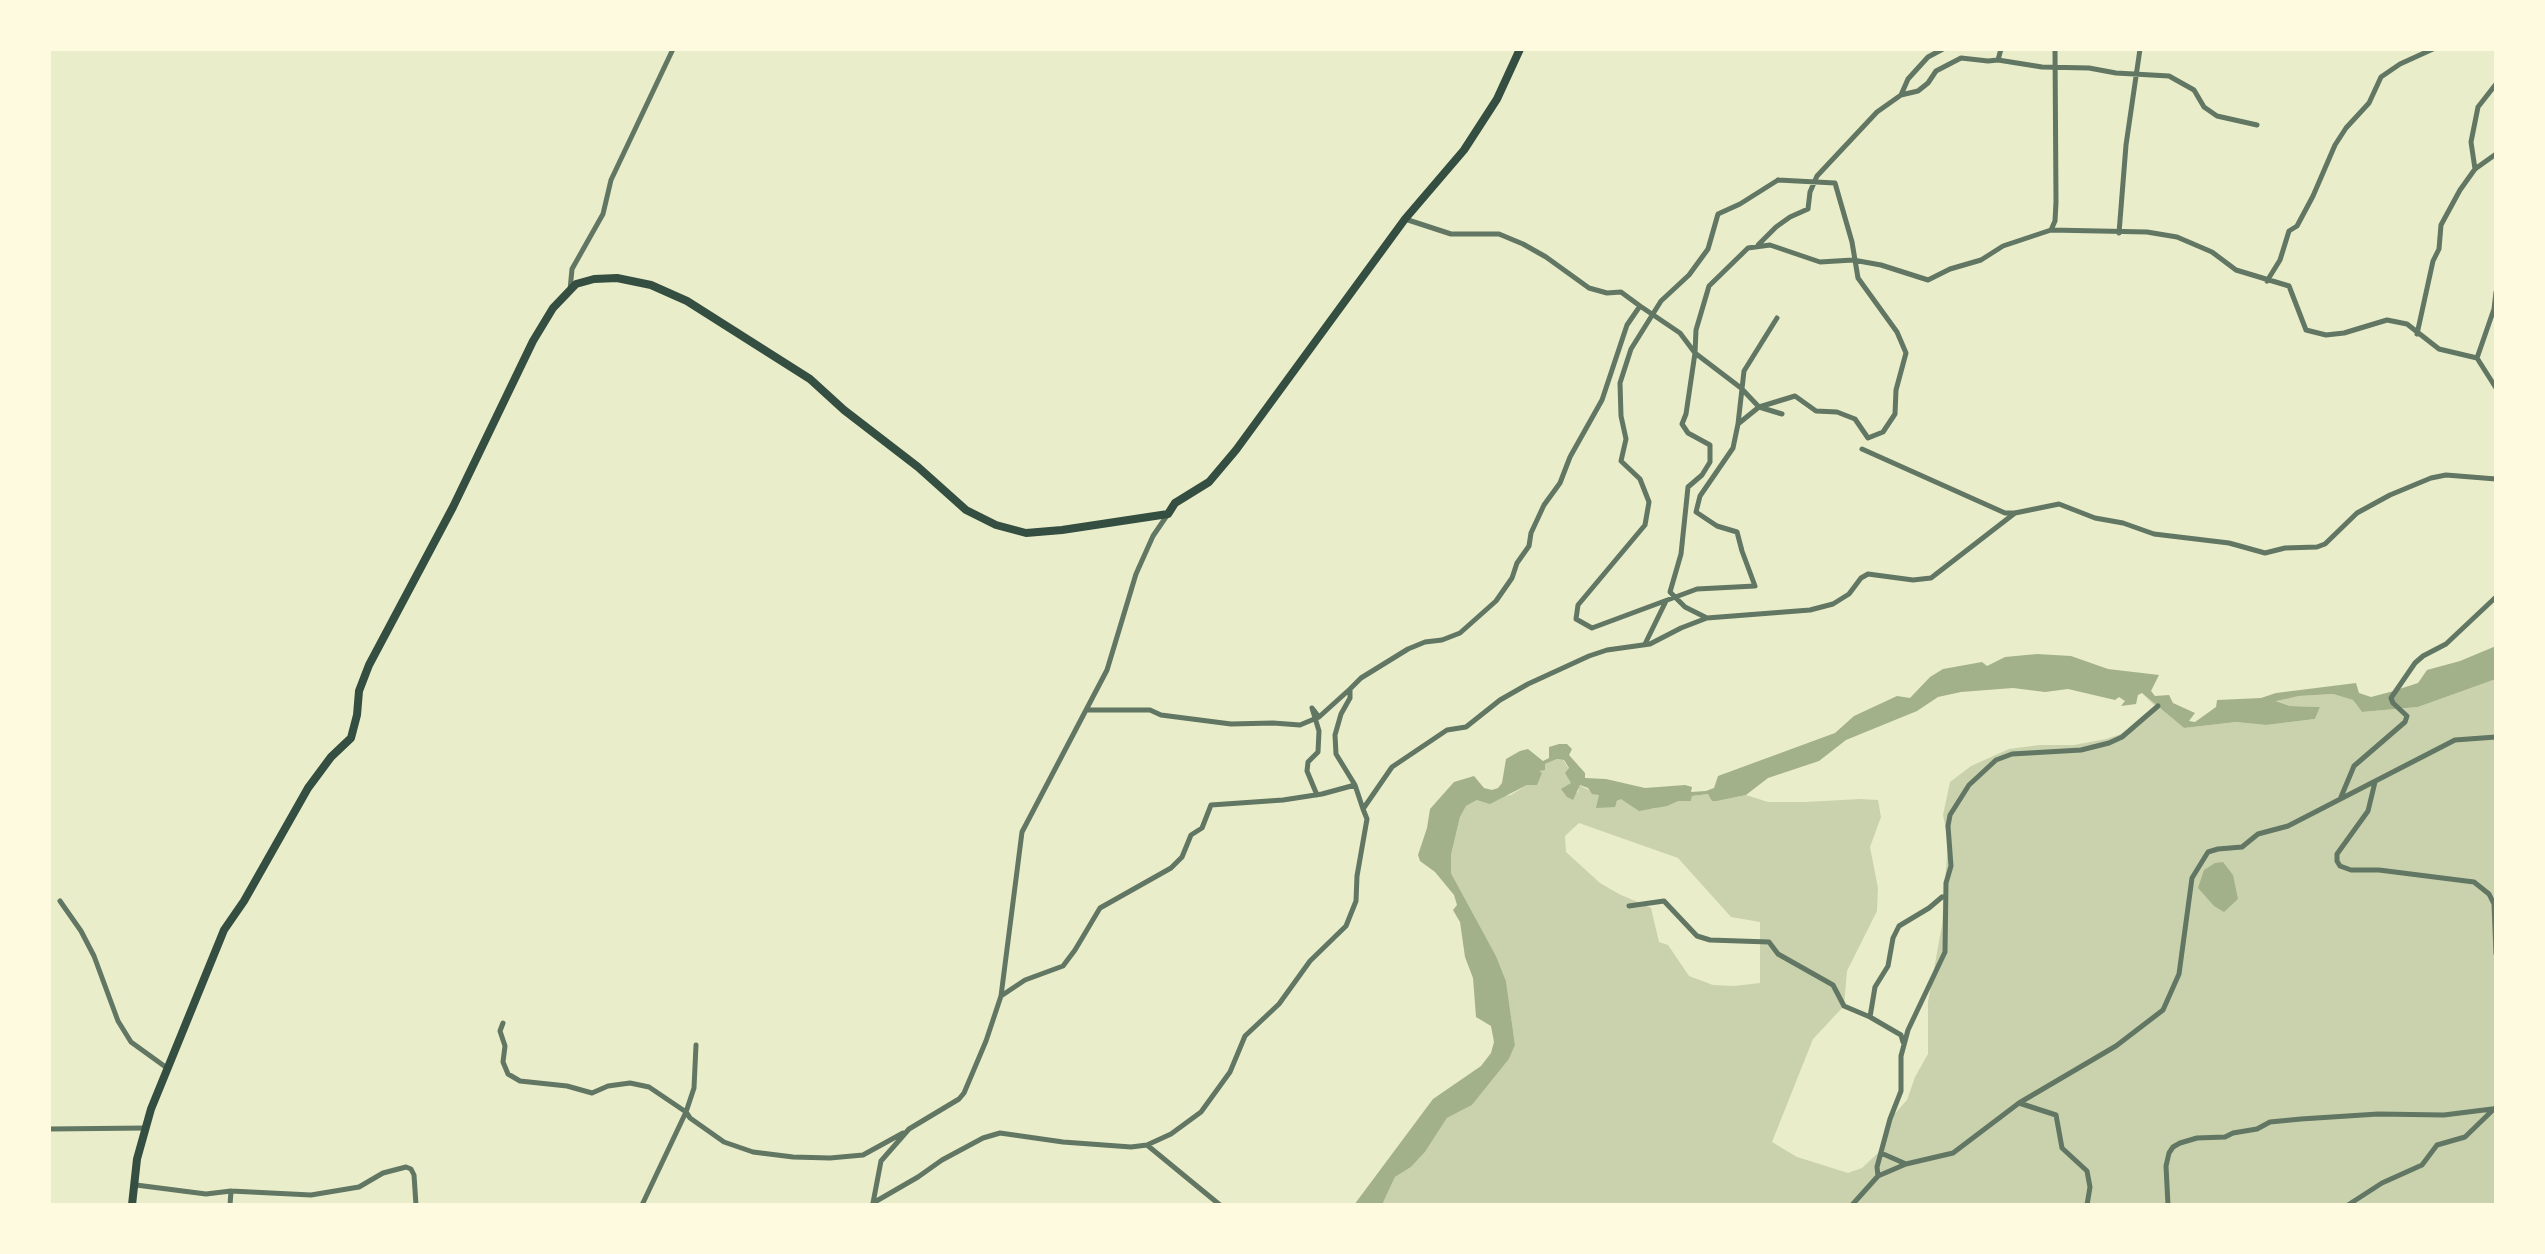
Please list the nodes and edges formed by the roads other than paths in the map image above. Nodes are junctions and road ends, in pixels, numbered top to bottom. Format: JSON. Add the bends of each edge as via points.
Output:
{"nodes":[{"id":1,"x":673,"y":49,"type":"edge"},
{"id":2,"x":1520,"y":49,"type":"edge"},
{"id":3,"x":1943,"y":49,"type":"edge"},
{"id":4,"x":2001,"y":49,"type":"edge"},
{"id":5,"x":2055,"y":49,"type":"edge"},
{"id":6,"x":2140,"y":49,"type":"edge"},
{"id":7,"x":2433,"y":49,"type":"edge"},
{"id":8,"x":1998,"y":60,"type":"junction"},
{"id":9,"x":2055,"y":68,"type":"junction"},
{"id":10,"x":2138,"y":72,"type":"junction"},
{"id":11,"x":2496,"y":84,"type":"edge"},
{"id":12,"x":1901,"y":95,"type":"junction"},
{"id":13,"x":2257,"y":125,"type":"dead end"},
{"id":14,"x":2496,"y":154,"type":"edge"},
{"id":15,"x":2475,"y":169,"type":"junction"},
{"id":16,"x":1405,"y":219,"type":"junction"},
{"id":17,"x":2050,"y":230,"type":"junction"},
{"id":18,"x":2119,"y":233,"type":"junction"},
{"id":19,"x":1758,"y":245,"type":"junction"},
{"id":20,"x":2267,"y":281,"type":"junction"},
{"id":21,"x":570,"y":290,"type":"junction"},
{"id":22,"x":2496,"y":292,"type":"edge"},
{"id":23,"x":1640,"y":306,"type":"junction"},
{"id":24,"x":1777,"y":318,"type":"dead end"},
{"id":25,"x":2417,"y":334,"type":"junction"},
{"id":26,"x":1695,"y":353,"type":"junction"},
{"id":27,"x":2477,"y":358,"type":"junction"},
{"id":28,"x":1741,"y":388,"type":"junction"},
{"id":29,"x":2496,"y":388,"type":"edge"},
{"id":30,"x":1759,"y":407,"type":"junction"},
{"id":31,"x":1782,"y":414,"type":"dead end"},
{"id":32,"x":1738,"y":424,"type":"junction"},
{"id":33,"x":1862,"y":449,"type":"dead end"},
{"id":34,"x":2496,"y":479,"type":"edge"},
{"id":35,"x":1168,"y":513,"type":"junction"},
{"id":36,"x":2015,"y":513,"type":"junction"},
{"id":37,"x":1670,"y":592,"type":"junction"},
{"id":38,"x":2496,"y":597,"type":"edge"},
{"id":39,"x":1707,"y":618,"type":"junction"},
{"id":40,"x":1646,"y":644,"type":"junction"},
{"id":41,"x":1350,"y":689,"type":"junction"},
{"id":42,"x":2158,"y":706,"type":"dead end"},
{"id":43,"x":1086,"y":710,"type":"junction"},
{"id":44,"x":1319,"y":717,"type":"junction"},
{"id":45,"x":2496,"y":737,"type":"edge"},
{"id":46,"x":2375,"y":781,"type":"junction"},
{"id":47,"x":1355,"y":785,"type":"junction"},
{"id":48,"x":1317,"y":795,"type":"junction"},
{"id":49,"x":2341,"y":797,"type":"junction"},
{"id":50,"x":1363,"y":809,"type":"junction"},
{"id":51,"x":1942,"y":897,"type":"dead end"},
{"id":52,"x":60,"y":901,"type":"dead end"},
{"id":53,"x":1629,"y":906,"type":"dead end"},
{"id":54,"x":2496,"y":954,"type":"edge"},
{"id":55,"x":1002,"y":996,"type":"junction"},
{"id":56,"x":1870,"y":1017,"type":"junction"},
{"id":57,"x":503,"y":1023,"type":"dead end"},
{"id":58,"x":696,"y":1045,"type":"dead end"},
{"id":59,"x":1904,"y":1045,"type":"junction"},
{"id":60,"x":167,"y":1068,"type":"junction"},
{"id":61,"x":2019,"y":1104,"type":"junction"},
{"id":62,"x":2494,"y":1108,"type":"edge"},
{"id":63,"x":685,"y":1112,"type":"junction"},
{"id":64,"x":146,"y":1128,"type":"junction"},
{"id":65,"x":49,"y":1129,"type":"edge"},
{"id":66,"x":909,"y":1129,"type":"junction"},
{"id":67,"x":1147,"y":1145,"type":"junction"},
{"id":68,"x":1881,"y":1153,"type":"junction"},
{"id":69,"x":1906,"y":1164,"type":"junction"},
{"id":70,"x":1878,"y":1176,"type":"junction"},
{"id":71,"x":136,"y":1185,"type":"junction"},
{"id":72,"x":231,"y":1191,"type":"junction"},
{"id":73,"x":872,"y":1204,"type":"edge"},
{"id":74,"x":132,"y":1205,"type":"edge"},
{"id":75,"x":230,"y":1205,"type":"edge"},
{"id":76,"x":415,"y":1205,"type":"edge"},
{"id":77,"x":642,"y":1205,"type":"edge"},
{"id":78,"x":1220,"y":1205,"type":"edge"},
{"id":79,"x":1852,"y":1205,"type":"edge"},
{"id":80,"x":2087,"y":1205,"type":"edge"},
{"id":81,"x":2168,"y":1205,"type":"edge"},
{"id":82,"x":2348,"y":1205,"type":"edge"}],
"edges":[{"from":1,"to":21,"type":"street","via":[[611,180],[603,214],[572,269]]},
{"from":2,"to":16,"type":"main road","via":[[1497,99],[1464,150]]},
{"from":3,"to":12,"type":"street","via":[[1928,57],[1908,79]]},
{"from":4,"to":8,"type":"street"},
{"from":5,"to":9,"type":"street"},
{"from":6,"to":10,"type":"street"},
{"from":7,"to":20,"type":"street","via":[[2381,77],[2369,103],[2335,145]]},
{"from":8,"to":9,"type":"street"},
{"from":8,"to":12,"type":"street","via":[[1961,58],[1936,71],[1918,91]]},
{"from":9,"to":10,"type":"street"},
{"from":9,"to":17,"type":"street","via":[[2056,202]]},
{"from":10,"to":13,"type":"street","via":[[2169,76],[2194,90],[2204,107],[2217,116]]},
{"from":10,"to":18,"type":"street"},
{"from":11,"to":15,"type":"street","via":[[2478,107],[2471,142]]},
{"from":12,"to":19,"type":"street","via":[[1877,112],[1817,176],[1808,209],[1790,217]]},
{"from":14,"to":15,"type":"street"},
{"from":15,"to":25,"type":"street","via":[[2441,225]]},
{"from":16,"to":23,"type":"street","via":[[1451,234],[1500,234],[1546,257],[1589,289],[1621,292]]},
{"from":16,"to":35,"type":"main road","via":[[1236,450],[1209,482],[1175,503]]},
{"from":17,"to":18,"type":"street"},
{"from":17,"to":19,"type":"street","via":[[1928,280],[1881,265],[1853,260],[1820,262]]},
{"from":18,"to":20,"type":"street","via":[[2177,237],[2212,252],[2236,270]]},
{"from":19,"to":26,"type":"street","via":[[1748,248],[1709,286],[1696,330]]},
{"from":20,"to":25,"type":"street","via":[[2289,286],[2306,330],[2335,334],[2387,320],[2407,324]]},
{"from":21,"to":35,"type":"main road","via":[[594,279],[617,278],[651,285],[687,301],[810,379],[966,510],[996,525],[1026,533]]},
{"from":21,"to":60,"type":"main road","via":[[533,341],[453,507],[369,665],[351,738],[308,788],[224,930]]},
{"from":22,"to":27,"type":"street"},
{"from":23,"to":26,"type":"street","via":[[1680,333]]},
{"from":23,"to":41,"type":"street","via":[[1627,325],[1602,400],[1544,505],[1529,546],[1496,601],[1460,633],[1408,649]]},
{"from":24,"to":28,"type":"street","via":[[1744,371]]},
{"from":25,"to":27,"type":"street","via":[[2440,349]]},
{"from":26,"to":28,"type":"street"},
{"from":26,"to":37,"type":"street","via":[[1682,424],[1688,433],[1710,445],[1710,462],[1688,487],[1681,554]]},
{"from":27,"to":29,"type":"street"},
{"from":28,"to":30,"type":"street"},
{"from":28,"to":32,"type":"street"},
{"from":30,"to":31,"type":"street"},
{"from":30,"to":32,"type":"street"},
{"from":30,"to":32,"type":"street","via":[[1795,396],[1816,411],[1838,412],[1854,419],[1868,438],[1883,432],[1895,414],[1906,354],[1897,332],[1858,278],[1835,183],[1778,180],[1718,214],[1708,249],[1661,301],[1631,349],[1620,383],[1626,439],[1621,461],[1640,479],[1649,502],[1645,525],[1578,605],[1576,620],[1592,628],[1697,589],[1755,586],[1737,532],[1696,512],[1700,496],[1733,448]]},
{"from":33,"to":36,"type":"street","via":[[2005,513]]},
{"from":34,"to":36,"type":"street","via":[[2431,478],[2357,513],[2325,544],[2265,553],[2229,543],[2154,534],[2060,504]]},
{"from":35,"to":43,"type":"street","via":[[1136,574],[1107,670]]},
{"from":36,"to":39,"type":"street","via":[[1931,578],[1868,574],[1833,604]]},
{"from":37,"to":39,"type":"street","via":[[1685,607]]},
{"from":37,"to":40,"type":"street"},
{"from":38,"to":49,"type":"street","via":[[2446,644],[2415,663],[2391,698],[2407,719],[2354,766]]},
{"from":39,"to":40,"type":"street"},
{"from":40,"to":50,"type":"street","via":[[1589,656],[1500,700],[1466,727],[1433,737],[1392,767]]},
{"from":41,"to":44,"type":"street"},
{"from":41,"to":47,"type":"street","via":[[1335,736],[1336,754]]},
{"from":42,"to":59,"type":"street","via":[[2116,740],[2081,750],[2002,757],[1969,785],[1948,826],[1951,866],[1946,883],[1945,952]]},
{"from":43,"to":44,"type":"street","via":[[1150,710],[1231,724],[1300,725]]},
{"from":43,"to":55,"type":"street","via":[[1022,832]]},
{"from":44,"to":48,"type":"street","via":[[1312,708],[1319,741],[1307,771]]},
{"from":45,"to":46,"type":"street","via":[[2455,740]]},
{"from":46,"to":49,"type":"street"},
{"from":46,"to":54,"type":"street","via":[[2368,811],[2337,854],[2340,866],[2474,882],[2494,904]]},
{"from":47,"to":48,"type":"street"},
{"from":47,"to":50,"type":"street"},
{"from":48,"to":55,"type":"street","via":[[1211,805],[1202,828],[1191,835],[1182,857],[1171,868],[1100,908],[1063,966],[1025,980]]},
{"from":49,"to":61,"type":"street","via":[[2288,826],[2258,834],[2242,847],[2213,850],[2204,856],[2192,878],[2179,974],[2163,1010],[2116,1046]]},
{"from":50,"to":67,"type":"street","via":[[1367,819],[1356,901],[1346,926],[1245,1036],[1230,1072],[1201,1112]]},
{"from":51,"to":56,"type":"street","via":[[1899,926],[1888,966],[1875,986]]},
{"from":52,"to":60,"type":"street","via":[[81,930],[131,1042]]},
{"from":53,"to":56,"type":"street","via":[[1664,901],[1697,936],[1769,942],[1778,954],[1833,985],[1844,1006]]},
{"from":55,"to":66,"type":"street","via":[[964,1093]]},
{"from":56,"to":59,"type":"street","via":[[1901,1035]]},
{"from":57,"to":63,"type":"street","via":[[503,1062],[508,1074],[520,1081],[592,1093],[630,1083],[649,1087]]},
{"from":58,"to":63,"type":"street","via":[[694,1088]]},
{"from":59,"to":68,"type":"street","via":[[1901,1091]]},
{"from":60,"to":64,"type":"main road"},
{"from":61,"to":69,"type":"street","via":[[1953,1153]]},
{"from":61,"to":80,"type":"street","via":[[2056,1115],[2062,1148],[2087,1171]]},
{"from":62,"to":81,"type":"street","via":[[2444,1115],[2378,1114],[2270,1122],[2257,1129],[2180,1143],[2169,1153],[2166,1166]]},
{"from":62,"to":82,"type":"street","via":[[2465,1137],[2437,1145],[2422,1165]]},
{"from":63,"to":66,"type":"street","via":[[724,1142],[753,1152],[793,1157],[863,1155]]},
{"from":63,"to":77,"type":"street"},
{"from":64,"to":65,"type":"street"},
{"from":64,"to":71,"type":"main road","via":[[137,1159]]},
{"from":66,"to":73,"type":"street","via":[[881,1161]]},
{"from":67,"to":73,"type":"street","via":[[994,1133]]},
{"from":67,"to":78,"type":"street"},
{"from":68,"to":69,"type":"street"},
{"from":68,"to":70,"type":"street"},
{"from":69,"to":70,"type":"street"},
{"from":70,"to":79,"type":"street"},
{"from":71,"to":72,"type":"street","via":[[206,1194]]},
{"from":71,"to":74,"type":"main road"},
{"from":72,"to":75,"type":"street"},
{"from":72,"to":76,"type":"street","via":[[327,1194],[359,1187],[406,1167],[414,1175]]}]}
